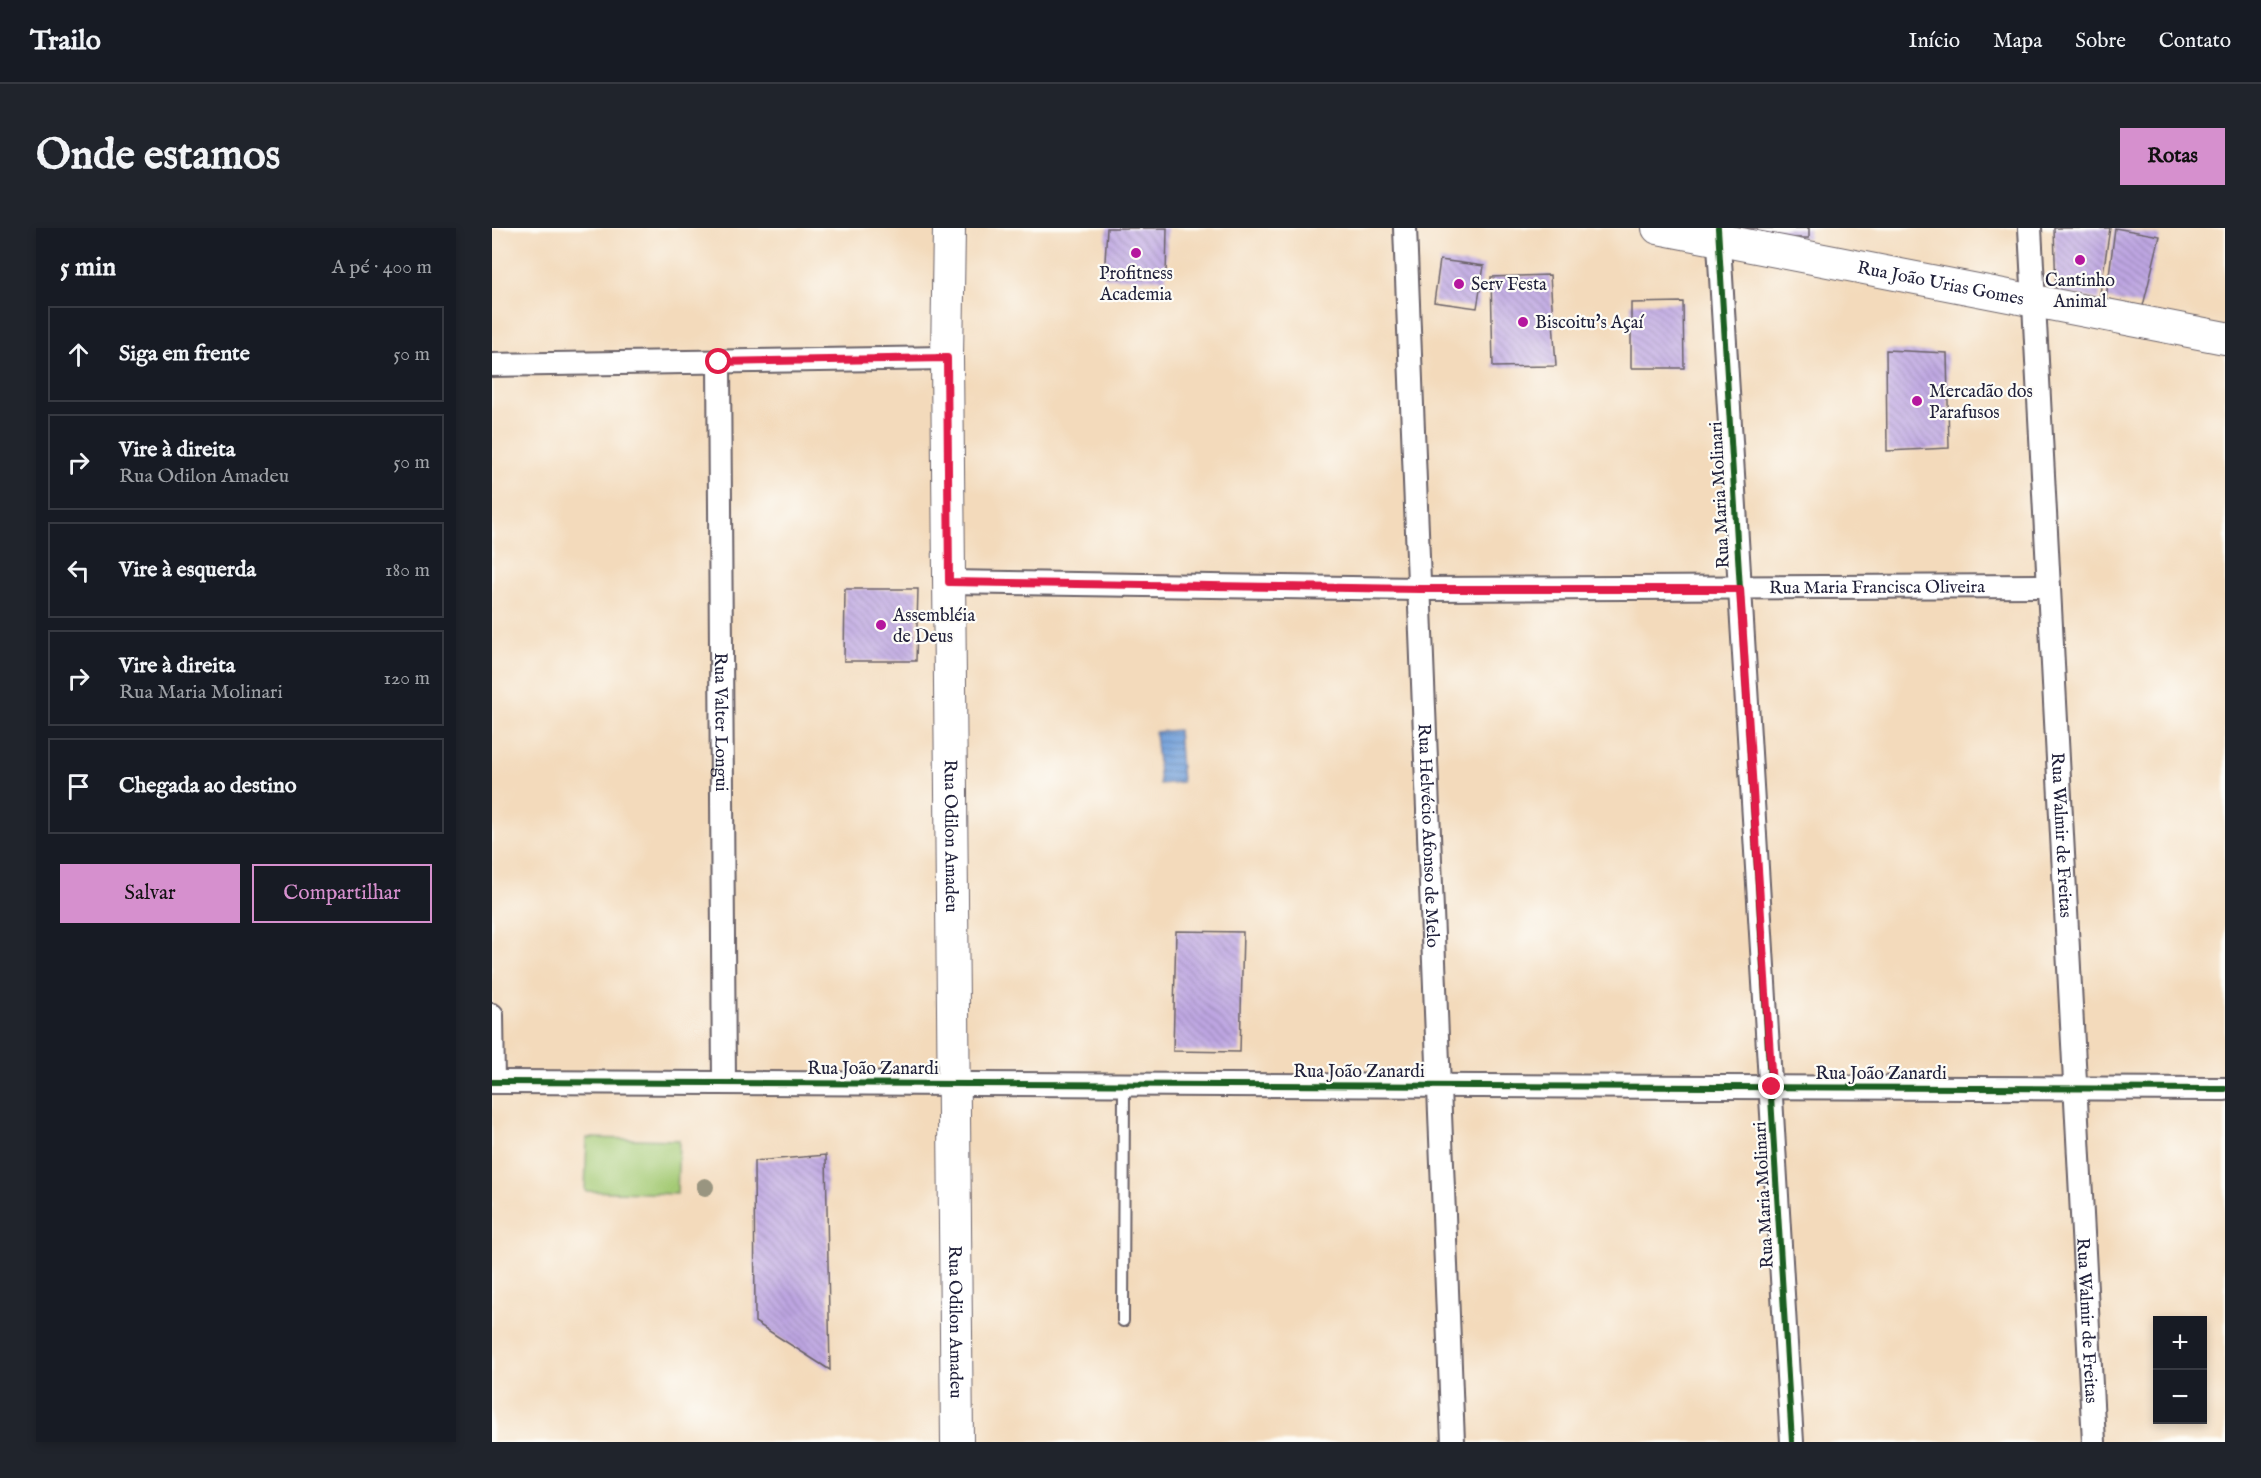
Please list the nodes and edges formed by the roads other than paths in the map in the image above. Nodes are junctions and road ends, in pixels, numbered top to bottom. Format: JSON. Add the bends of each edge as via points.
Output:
{"nodes":[{"id":1,"x":949,"y":228,"type":"edge"},
{"id":2,"x":1405,"y":228,"type":"edge"},
{"id":3,"x":1658,"y":228,"type":"edge"},
{"id":4,"x":2030,"y":228,"type":"edge"},
{"id":5,"x":1719,"y":233,"type":"edge"},
{"id":6,"x":2034,"y":301,"type":"junction"},
{"id":7,"x":2225,"y":338,"type":"edge"},
{"id":8,"x":947,"y":358,"type":"junction"},
{"id":9,"x":719,"y":362,"type":"junction"},
{"id":10,"x":492,"y":365,"type":"edge"},
{"id":11,"x":949,"y":582,"type":"junction"},
{"id":12,"x":2049,"y":586,"type":"junction"},
{"id":13,"x":1420,"y":589,"type":"junction"},
{"id":14,"x":1740,"y":589,"type":"junction"},
{"id":15,"x":492,"y":1015,"type":"edge"},
{"id":16,"x":493,"y":1082,"type":"edge"},
{"id":17,"x":724,"y":1083,"type":"junction"},
{"id":18,"x":954,"y":1084,"type":"junction"},
{"id":19,"x":1124,"y":1084,"type":"junction"},
{"id":20,"x":1439,"y":1086,"type":"junction"},
{"id":21,"x":1772,"y":1087,"type":"junction"},
{"id":22,"x":2076,"y":1089,"type":"junction"},
{"id":23,"x":2225,"y":1089,"type":"edge"},
{"id":24,"x":1123,"y":1321,"type":"dead end"},
{"id":25,"x":957,"y":1442,"type":"edge"},
{"id":26,"x":1453,"y":1442,"type":"edge"},
{"id":27,"x":1792,"y":1442,"type":"edge"},
{"id":28,"x":2094,"y":1442,"type":"edge"}],
"edges":[{"from":1,"to":8,"type":"street","name":"Rua Odilon Amadeu"},
{"from":2,"to":13,"type":"street","name":"Rua Helvécio Afonso de Melo"},
{"from":3,"to":5,"type":"street","name":"Rua João Urias Gomes"},
{"from":4,"to":6,"type":"street","name":"Rua Walmir de Freitas"},
{"from":5,"to":6,"type":"street","name":"Rua João Urias Gomes"},
{"from":5,"to":14,"type":"street","name":"Rua Maria Molinari"},
{"from":6,"to":7,"type":"street","name":"Rua João Urias Gomes"},
{"from":6,"to":12,"type":"street","name":"Rua Walmir de Freitas"},
{"from":8,"to":9,"type":"street"},
{"from":8,"to":11,"type":"street","name":"Rua Odilon Amadeu"},
{"from":9,"to":10,"type":"street"},
{"from":9,"to":17,"type":"street","name":"Rua Valter Longui"},
{"from":11,"to":13,"type":"street","name":"Rua Maria Francisca Oliveira"},
{"from":11,"to":18,"type":"street","name":"Rua Odilon Amadeu"},
{"from":12,"to":14,"type":"street","name":"Rua Maria Francisca Oliveira"},
{"from":12,"to":22,"type":"street","name":"Rua Walmir de Freitas"},
{"from":13,"to":14,"type":"street","name":"Rua Maria Francisca Oliveira"},
{"from":13,"to":20,"type":"street","name":"Rua Helvécio Afonso de Melo"},
{"from":14,"to":21,"type":"street","name":"Rua Maria Molinari"},
{"from":15,"to":16,"type":"street"},
{"from":16,"to":17,"type":"street","name":"Rua João Zanardi"},
{"from":17,"to":18,"type":"street","name":"Rua João Zanardi"},
{"from":18,"to":19,"type":"street","name":"Rua João Zanardi"},
{"from":18,"to":25,"type":"street","name":"Rua Odilon Amadeu"},
{"from":19,"to":20,"type":"street","name":"Rua João Zanardi"},
{"from":19,"to":24,"type":"lane"},
{"from":20,"to":21,"type":"street","name":"Rua João Zanardi"},
{"from":20,"to":26,"type":"street","name":"Rua Helvécio Afonso de Melo"},
{"from":21,"to":22,"type":"street","name":"Rua João Zanardi"},
{"from":21,"to":27,"type":"street","name":"Rua Maria Molinari"},
{"from":22,"to":23,"type":"street","name":"Rua João Zanardi"},
{"from":22,"to":28,"type":"street","name":"Rua Walmir de Freitas"}]}
